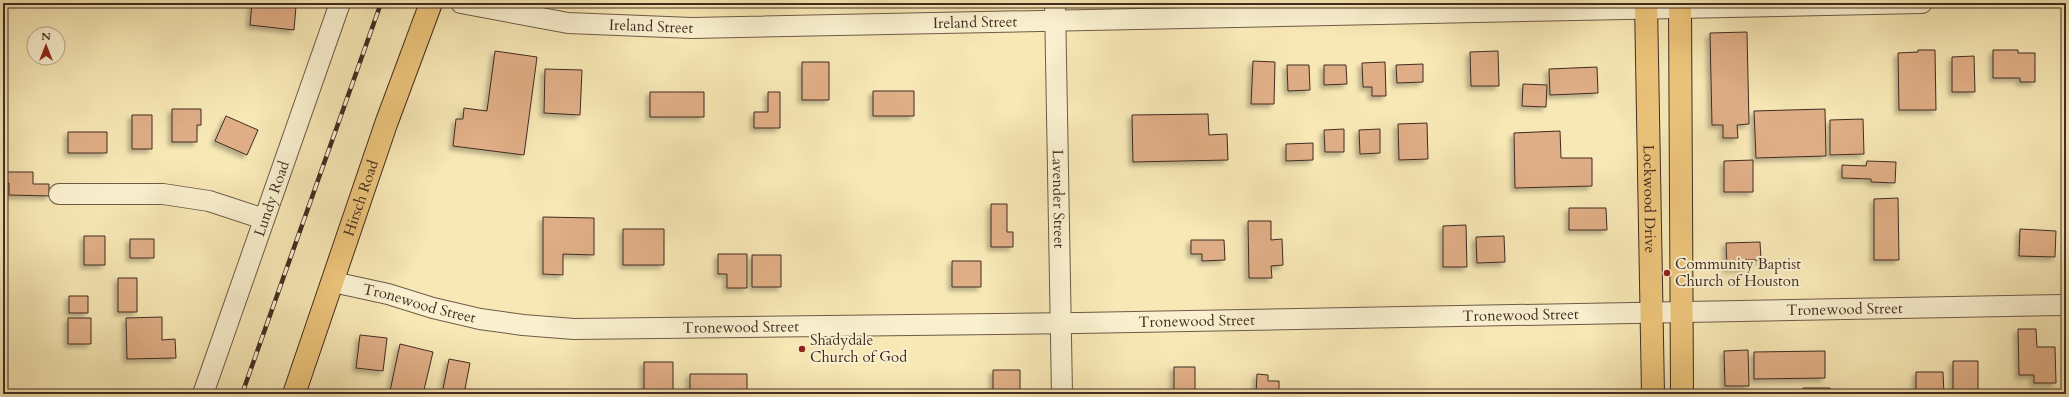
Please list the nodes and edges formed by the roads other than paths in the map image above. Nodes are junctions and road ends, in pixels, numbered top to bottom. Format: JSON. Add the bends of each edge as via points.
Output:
{"nodes":[{"id":1,"x":340,"y":3,"type":"edge"},
{"id":2,"x":431,"y":3,"type":"edge"},
{"id":3,"x":461,"y":3,"type":"edge"},
{"id":4,"x":1922,"y":3,"type":"edge"},
{"id":5,"x":1646,"y":5,"type":"edge"},
{"id":6,"x":1680,"y":5,"type":"edge"},
{"id":7,"x":1055,"y":11,"type":"edge"},
{"id":8,"x":59,"y":194,"type":"dead end"},
{"id":9,"x":264,"y":219,"type":"junction"},
{"id":10,"x":334,"y":282,"type":"junction"},
{"id":11,"x":2066,"y":305,"type":"edge"},
{"id":12,"x":1681,"y":313,"type":"junction"},
{"id":13,"x":1651,"y":314,"type":"junction"},
{"id":14,"x":1060,"y":324,"type":"junction"},
{"id":15,"x":203,"y":394,"type":"edge"},
{"id":16,"x":294,"y":394,"type":"edge"},
{"id":17,"x":1062,"y":394,"type":"edge"},
{"id":18,"x":1653,"y":394,"type":"edge"},
{"id":19,"x":1682,"y":394,"type":"edge"}],
"edges":[{"from":1,"to":9,"type":"street","name":"Lundy Road"},
{"from":2,"to":10,"type":"main road","name":"Hirsch Road","via":[[386,124]]},
{"from":3,"to":7,"type":"street","name":"Ireland Street","via":[[568,23],[692,28]]},
{"from":4,"to":6,"type":"street","name":"Ireland Street"},
{"from":5,"to":6,"type":"street","name":"Ireland Street"},
{"from":5,"to":7,"type":"street","name":"Ireland Street"},
{"from":5,"to":13,"type":"main road","name":"Lockwood Drive"},
{"from":6,"to":12,"type":"main road","name":"Lockwood Drive"},
{"from":7,"to":14,"type":"street","name":"Lavender Street"},
{"from":8,"to":9,"type":"street","via":[[164,194],[209,201]]},
{"from":9,"to":15,"type":"street","name":"Lundy Road"},
{"from":10,"to":14,"type":"street","name":"Tronewood Street","via":[[480,318],[574,329]]},
{"from":10,"to":16,"type":"main road","name":"Hirsch Road"},
{"from":11,"to":12,"type":"street","name":"Tronewood Street"},
{"from":12,"to":13,"type":"street","name":"Tronewood Street"},
{"from":12,"to":19,"type":"main road","name":"Lockwood Drive"},
{"from":13,"to":14,"type":"street","name":"Tronewood Street"},
{"from":13,"to":18,"type":"main road","name":"Lockwood Drive"},
{"from":14,"to":17,"type":"street","name":"Lavender Street"}]}
